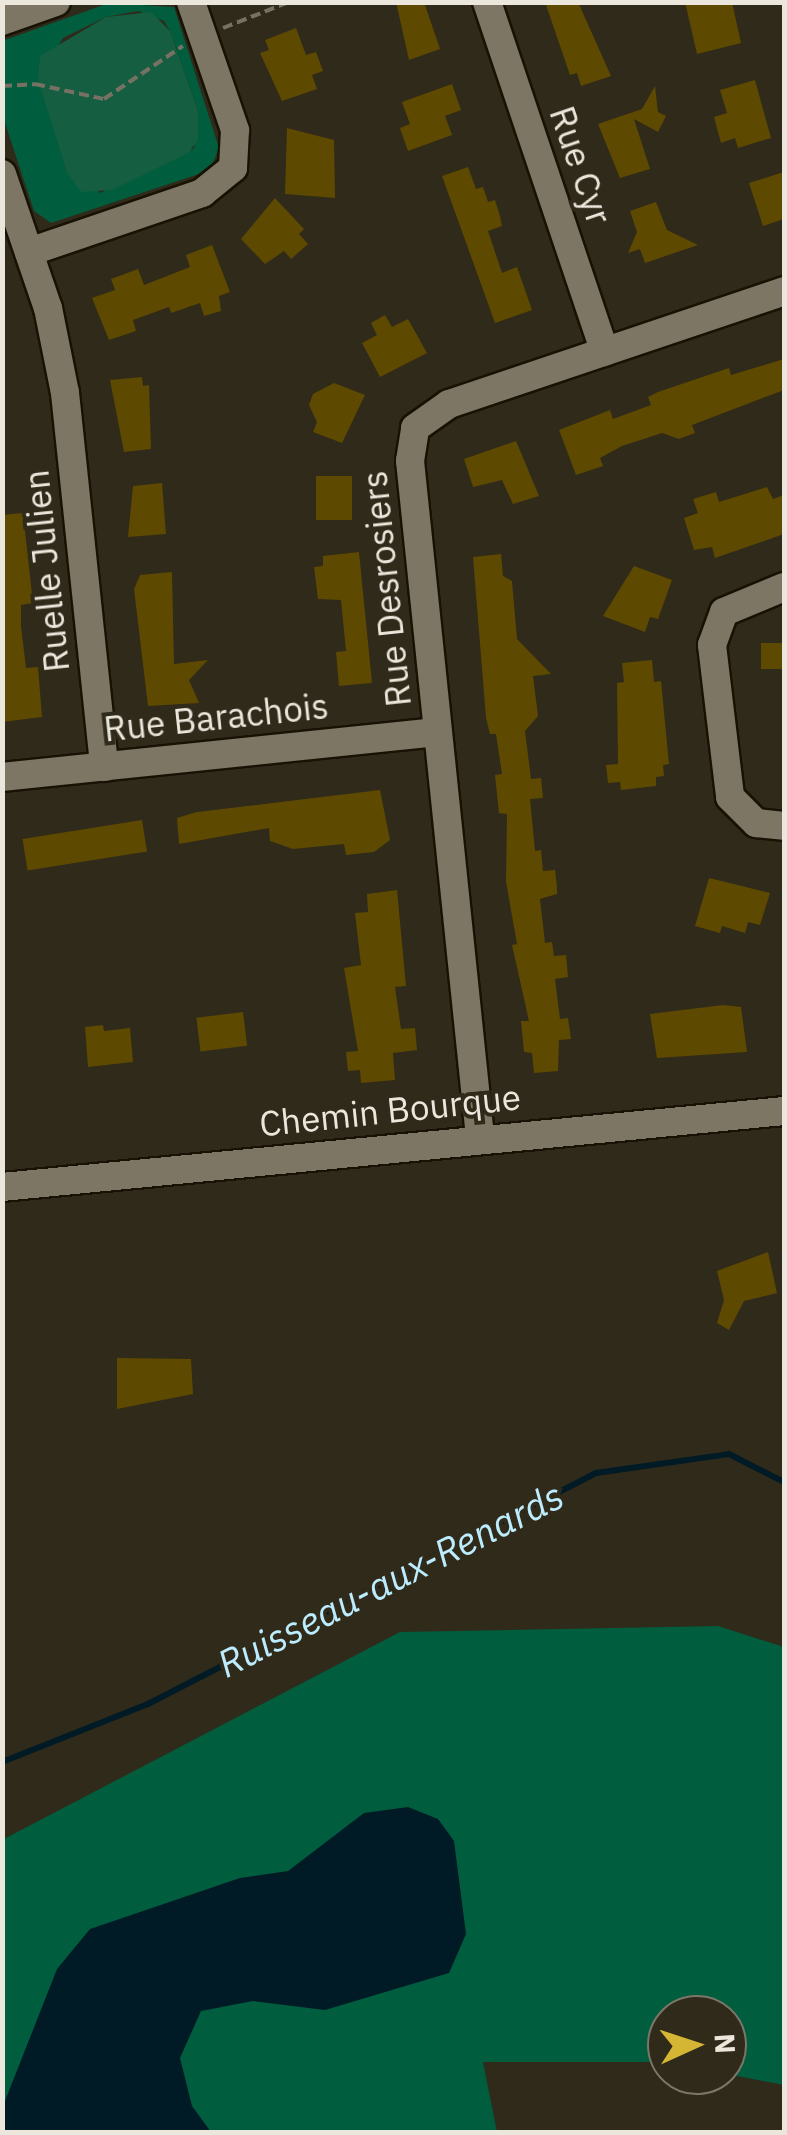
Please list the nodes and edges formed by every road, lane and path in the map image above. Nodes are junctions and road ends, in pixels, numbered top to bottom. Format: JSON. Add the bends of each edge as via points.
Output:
{"nodes":[{"id":1,"x":56,"y":2,"type":"edge"},
{"id":2,"x":191,"y":2,"type":"edge"},
{"id":3,"x":289,"y":2,"type":"edge"},
{"id":4,"x":487,"y":2,"type":"edge"},
{"id":5,"x":2,"y":21,"type":"edge"},
{"id":6,"x":203,"y":36,"type":"junction"},
{"id":7,"x":2,"y":86,"type":"edge"},
{"id":8,"x":2,"y":174,"type":"edge"},
{"id":9,"x":30,"y":252,"type":"junction"},
{"id":10,"x":784,"y":291,"type":"edge"},
{"id":11,"x":604,"y":352,"type":"junction"},
{"id":12,"x":784,"y":587,"type":"edge"},
{"id":13,"x":438,"y":732,"type":"junction"},
{"id":14,"x":104,"y":767,"type":"junction"},
{"id":15,"x":2,"y":778,"type":"edge"},
{"id":16,"x":784,"y":826,"type":"edge"},
{"id":17,"x":784,"y":1111,"type":"edge"},
{"id":18,"x":480,"y":1138,"type":"junction"},
{"id":19,"x":2,"y":1186,"type":"edge"}],
"edges":[{"from":1,"to":5,"type":"street"},
{"from":2,"to":6,"type":"street"},
{"from":3,"to":6,"type":"path"},
{"from":4,"to":11,"type":"street","name":"Rue Cyr"},
{"from":6,"to":7,"type":"path","via":[[104,99],[34,84]]},
{"from":6,"to":9,"type":"street","via":[[237,140],[227,176],[202,192]]},
{"from":8,"to":9,"type":"street","name":"Ruelle Julien"},
{"from":9,"to":14,"type":"street","name":"Ruelle Julien","via":[[66,393]]},
{"from":10,"to":11,"type":"street","name":"Rue Desrosiers"},
{"from":11,"to":13,"type":"street","name":"Rue Desrosiers","via":[[449,404],[415,428],[410,462]]},
{"from":12,"to":16,"type":"street","via":[[724,612],[712,645],[730,797],[756,822]]},
{"from":13,"to":14,"type":"street","name":"Rue Barachois"},
{"from":13,"to":18,"type":"street","name":"Rue Desrosiers"},
{"from":14,"to":15,"type":"street","name":"Rue Barachois"},
{"from":17,"to":18,"type":"street","name":"Chemin Bourque"},
{"from":18,"to":19,"type":"street","name":"Chemin Bourque"}]}
